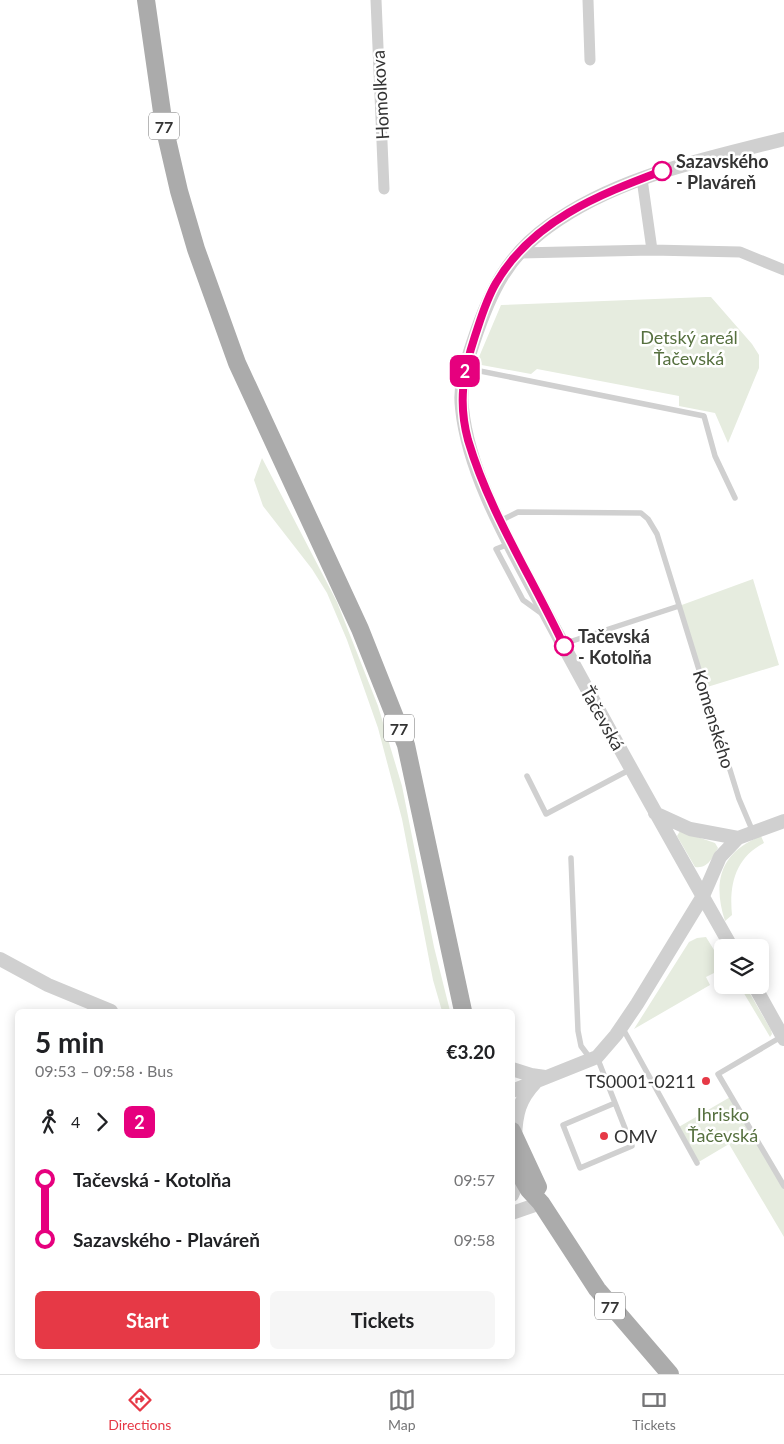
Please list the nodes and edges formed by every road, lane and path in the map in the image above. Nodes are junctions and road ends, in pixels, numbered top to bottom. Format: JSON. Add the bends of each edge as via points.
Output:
{"nodes":[{"id":1,"x":146,"y":0,"type":"edge"},
{"id":2,"x":376,"y":0,"type":"edge"},
{"id":3,"x":588,"y":0,"type":"edge"},
{"id":4,"x":590,"y":60,"type":"dead end"},
{"id":5,"x":784,"y":139,"type":"edge"},
{"id":6,"x":642,"y":179,"type":"junction"},
{"id":7,"x":384,"y":189,"type":"dead end"},
{"id":8,"x":652,"y":250,"type":"junction"},
{"id":9,"x":520,"y":252,"type":"junction"},
{"id":10,"x":784,"y":270,"type":"edge"},
{"id":11,"x":465,"y":368,"type":"junction"},
{"id":12,"x":735,"y":498,"type":"dead end"},
{"id":13,"x":500,"y":521,"type":"junction"},
{"id":14,"x":679,"y":606,"type":"junction"},
{"id":15,"x":563,"y":644,"type":"junction"},
{"id":16,"x":631,"y":769,"type":"junction"},
{"id":17,"x":527,"y":776,"type":"dead end"},
{"id":18,"x":655,"y":813,"type":"junction"},
{"id":19,"x":784,"y":821,"type":"edge"},
{"id":20,"x":753,"y":832,"type":"junction"},
{"id":21,"x":738,"y":838,"type":"junction"},
{"id":22,"x":571,"y":858,"type":"dead end"},
{"id":23,"x":703,"y":896,"type":"junction"},
{"id":24,"x":727,"y":939,"type":"edge"},
{"id":25,"x":0,"y":959,"type":"edge"},
{"id":26,"x":759,"y":994,"type":"edge"},
{"id":27,"x":463,"y":1007,"type":"edge"},
{"id":28,"x":106,"y":1009,"type":"edge"},
{"id":29,"x":622,"y":1027,"type":"junction"},
{"id":30,"x":783,"y":1038,"type":"edge"},
{"id":31,"x":594,"y":1058,"type":"junction"},
{"id":32,"x":515,"y":1070,"type":"edge"},
{"id":33,"x":542,"y":1080,"type":"junction"},
{"id":34,"x":515,"y":1090,"type":"edge"},
{"id":35,"x":615,"y":1104,"type":"junction"},
{"id":36,"x":515,"y":1124,"type":"edge"},
{"id":37,"x":515,"y":1136,"type":"edge"},
{"id":38,"x":697,"y":1163,"type":"dead end"},
{"id":39,"x":515,"y":1167,"type":"edge"},
{"id":40,"x":515,"y":1171,"type":"edge"},
{"id":41,"x":784,"y":1186,"type":"edge"},
{"id":42,"x":515,"y":1188,"type":"edge"},
{"id":43,"x":541,"y":1203,"type":"junction"},
{"id":44,"x":515,"y":1212,"type":"edge"},
{"id":45,"x":670,"y":1374,"type":"edge"}],
"edges":[{"from":1,"to":27,"type":"main road","number":"77","via":[[164,126],[196,249],[237,364],[360,629],[406,745]]},
{"from":2,"to":7,"type":"street","name":"Homolkova"},
{"from":3,"to":4,"type":"street"},
{"from":5,"to":6,"type":"street","name":"Ťačevská"},
{"from":6,"to":8,"type":"street"},
{"from":6,"to":9,"type":"street","name":"Ťačevská","via":[[589,200],[547,227]]},
{"from":8,"to":9,"type":"street"},
{"from":8,"to":10,"type":"street","via":[[740,252]]},
{"from":9,"to":11,"type":"street","name":"Ťačevská","via":[[502,274],[488,300]]},
{"from":11,"to":12,"type":"lane","via":[[704,416],[714,456]]},
{"from":11,"to":13,"type":"street","name":"Ťačevská","via":[[461,400],[464,421],[482,480]]},
{"from":13,"to":14,"type":"lane","name":"Komenského","via":[[518,512],[641,513],[657,534]]},
{"from":13,"to":15,"type":"street","name":"Ťačevská"},
{"from":14,"to":15,"type":"lane"},
{"from":14,"to":20,"type":"lane","name":"Komenského","via":[[739,799]]},
{"from":15,"to":16,"type":"street","name":"Ťačevská"},
{"from":16,"to":17,"type":"lane","via":[[546,814]]},
{"from":16,"to":18,"type":"street","name":"Ťačevská"},
{"from":18,"to":21,"type":"street","via":[[690,829]]},
{"from":18,"to":23,"type":"street","name":"Ťačevská"},
{"from":19,"to":20,"type":"street"},
{"from":20,"to":21,"type":"street"},
{"from":21,"to":23,"type":"street","via":[[720,857]]},
{"from":22,"to":31,"type":"lane","via":[[578,1031],[582,1046]]},
{"from":23,"to":24,"type":"street","name":"Ťačevská"},
{"from":23,"to":29,"type":"street"},
{"from":25,"to":28,"type":"street","via":[[48,985]]},
{"from":26,"to":30,"type":"street"},
{"from":29,"to":31,"type":"street"},
{"from":29,"to":38,"type":"lane"},
{"from":30,"to":41,"type":"lane","via":[[718,1074]]},
{"from":31,"to":33,"type":"street"},
{"from":31,"to":35,"type":"lane"},
{"from":32,"to":33,"type":"street"},
{"from":33,"to":34,"type":"street"},
{"from":33,"to":36,"type":"street","via":[[520,1102]]},
{"from":35,"to":35,"type":"lane","via":[[563,1125],[580,1168],[632,1146]]},
{"from":37,"to":43,"type":"main road","number":"77","via":[[537,1184]]},
{"from":39,"to":43,"type":"main road","number":"77"},
{"from":40,"to":42,"type":"street"},
{"from":43,"to":44,"type":"street"},
{"from":43,"to":45,"type":"main road","number":"77","via":[[597,1289]]}]}
